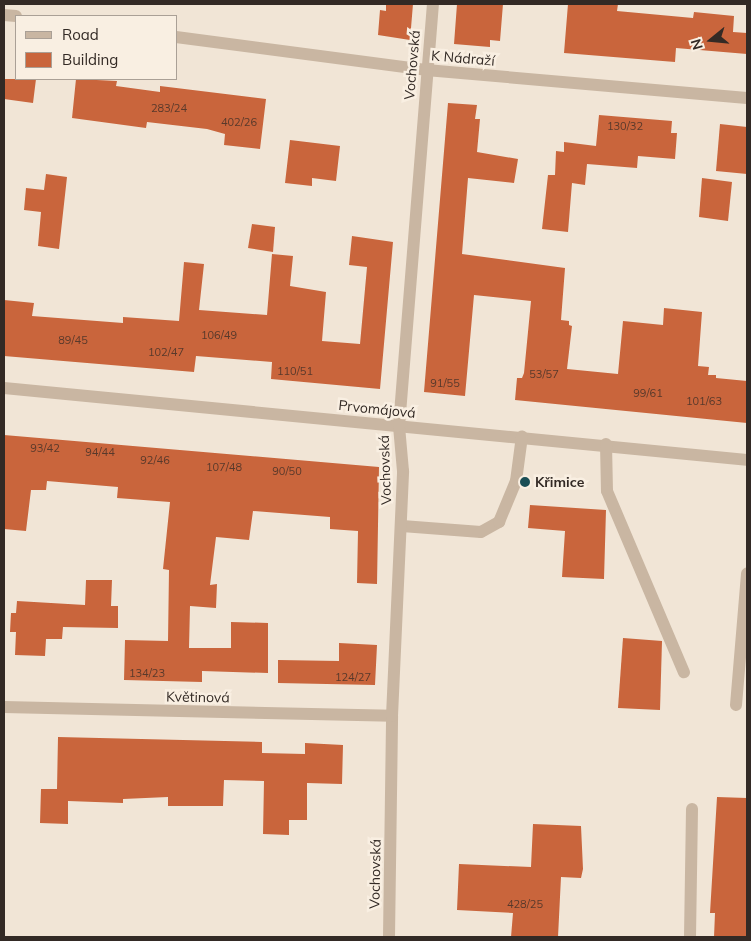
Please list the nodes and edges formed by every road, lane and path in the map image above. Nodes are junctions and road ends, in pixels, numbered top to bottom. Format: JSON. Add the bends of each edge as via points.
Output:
{"nodes":[{"id":1,"x":433,"y":4,"type":"edge"},
{"id":2,"x":178,"y":37,"type":"edge"},
{"id":3,"x":426,"y":70,"type":"junction"},
{"id":4,"x":747,"y":98,"type":"edge"},
{"id":5,"x":4,"y":388,"type":"edge"},
{"id":6,"x":399,"y":426,"type":"junction"},
{"id":7,"x":522,"y":436,"type":"junction"},
{"id":8,"x":606,"y":444,"type":"junction"},
{"id":9,"x":747,"y":460,"type":"edge"},
{"id":10,"x":402,"y":526,"type":"junction"},
{"id":11,"x":747,"y":573,"type":"edge"},
{"id":12,"x":684,"y":672,"type":"dead end"},
{"id":13,"x":736,"y":705,"type":"dead end"},
{"id":14,"x":4,"y":707,"type":"edge"},
{"id":15,"x":392,"y":716,"type":"junction"},
{"id":16,"x":692,"y":809,"type":"dead end"},
{"id":17,"x":389,"y":937,"type":"edge"},
{"id":18,"x":690,"y":937,"type":"edge"}],
"edges":[{"from":1,"to":3,"type":"street","name":"Vochovská"},
{"from":2,"to":3,"type":"street","name":"K Nádraží"},
{"from":3,"to":4,"type":"street","name":"K Nádraží"},
{"from":3,"to":6,"type":"street","name":"Vochovská"},
{"from":5,"to":6,"type":"street","name":"Prvomájová"},
{"from":6,"to":7,"type":"street","name":"Prvomájová"},
{"from":6,"to":10,"type":"street","name":"Vochovská","via":[[403,471]]},
{"from":7,"to":8,"type":"street","name":"Prvomájová"},
{"from":7,"to":10,"type":"street","via":[[516,481],[499,522],[481,532]]},
{"from":8,"to":9,"type":"street","name":"Prvomájová"},
{"from":8,"to":12,"type":"street","via":[[607,491]]},
{"from":10,"to":15,"type":"street","name":"Vochovská"},
{"from":11,"to":13,"type":"street"},
{"from":14,"to":15,"type":"street","name":"Květinová"},
{"from":15,"to":17,"type":"street","name":"Vochovská"},
{"from":16,"to":18,"type":"street"}]}
